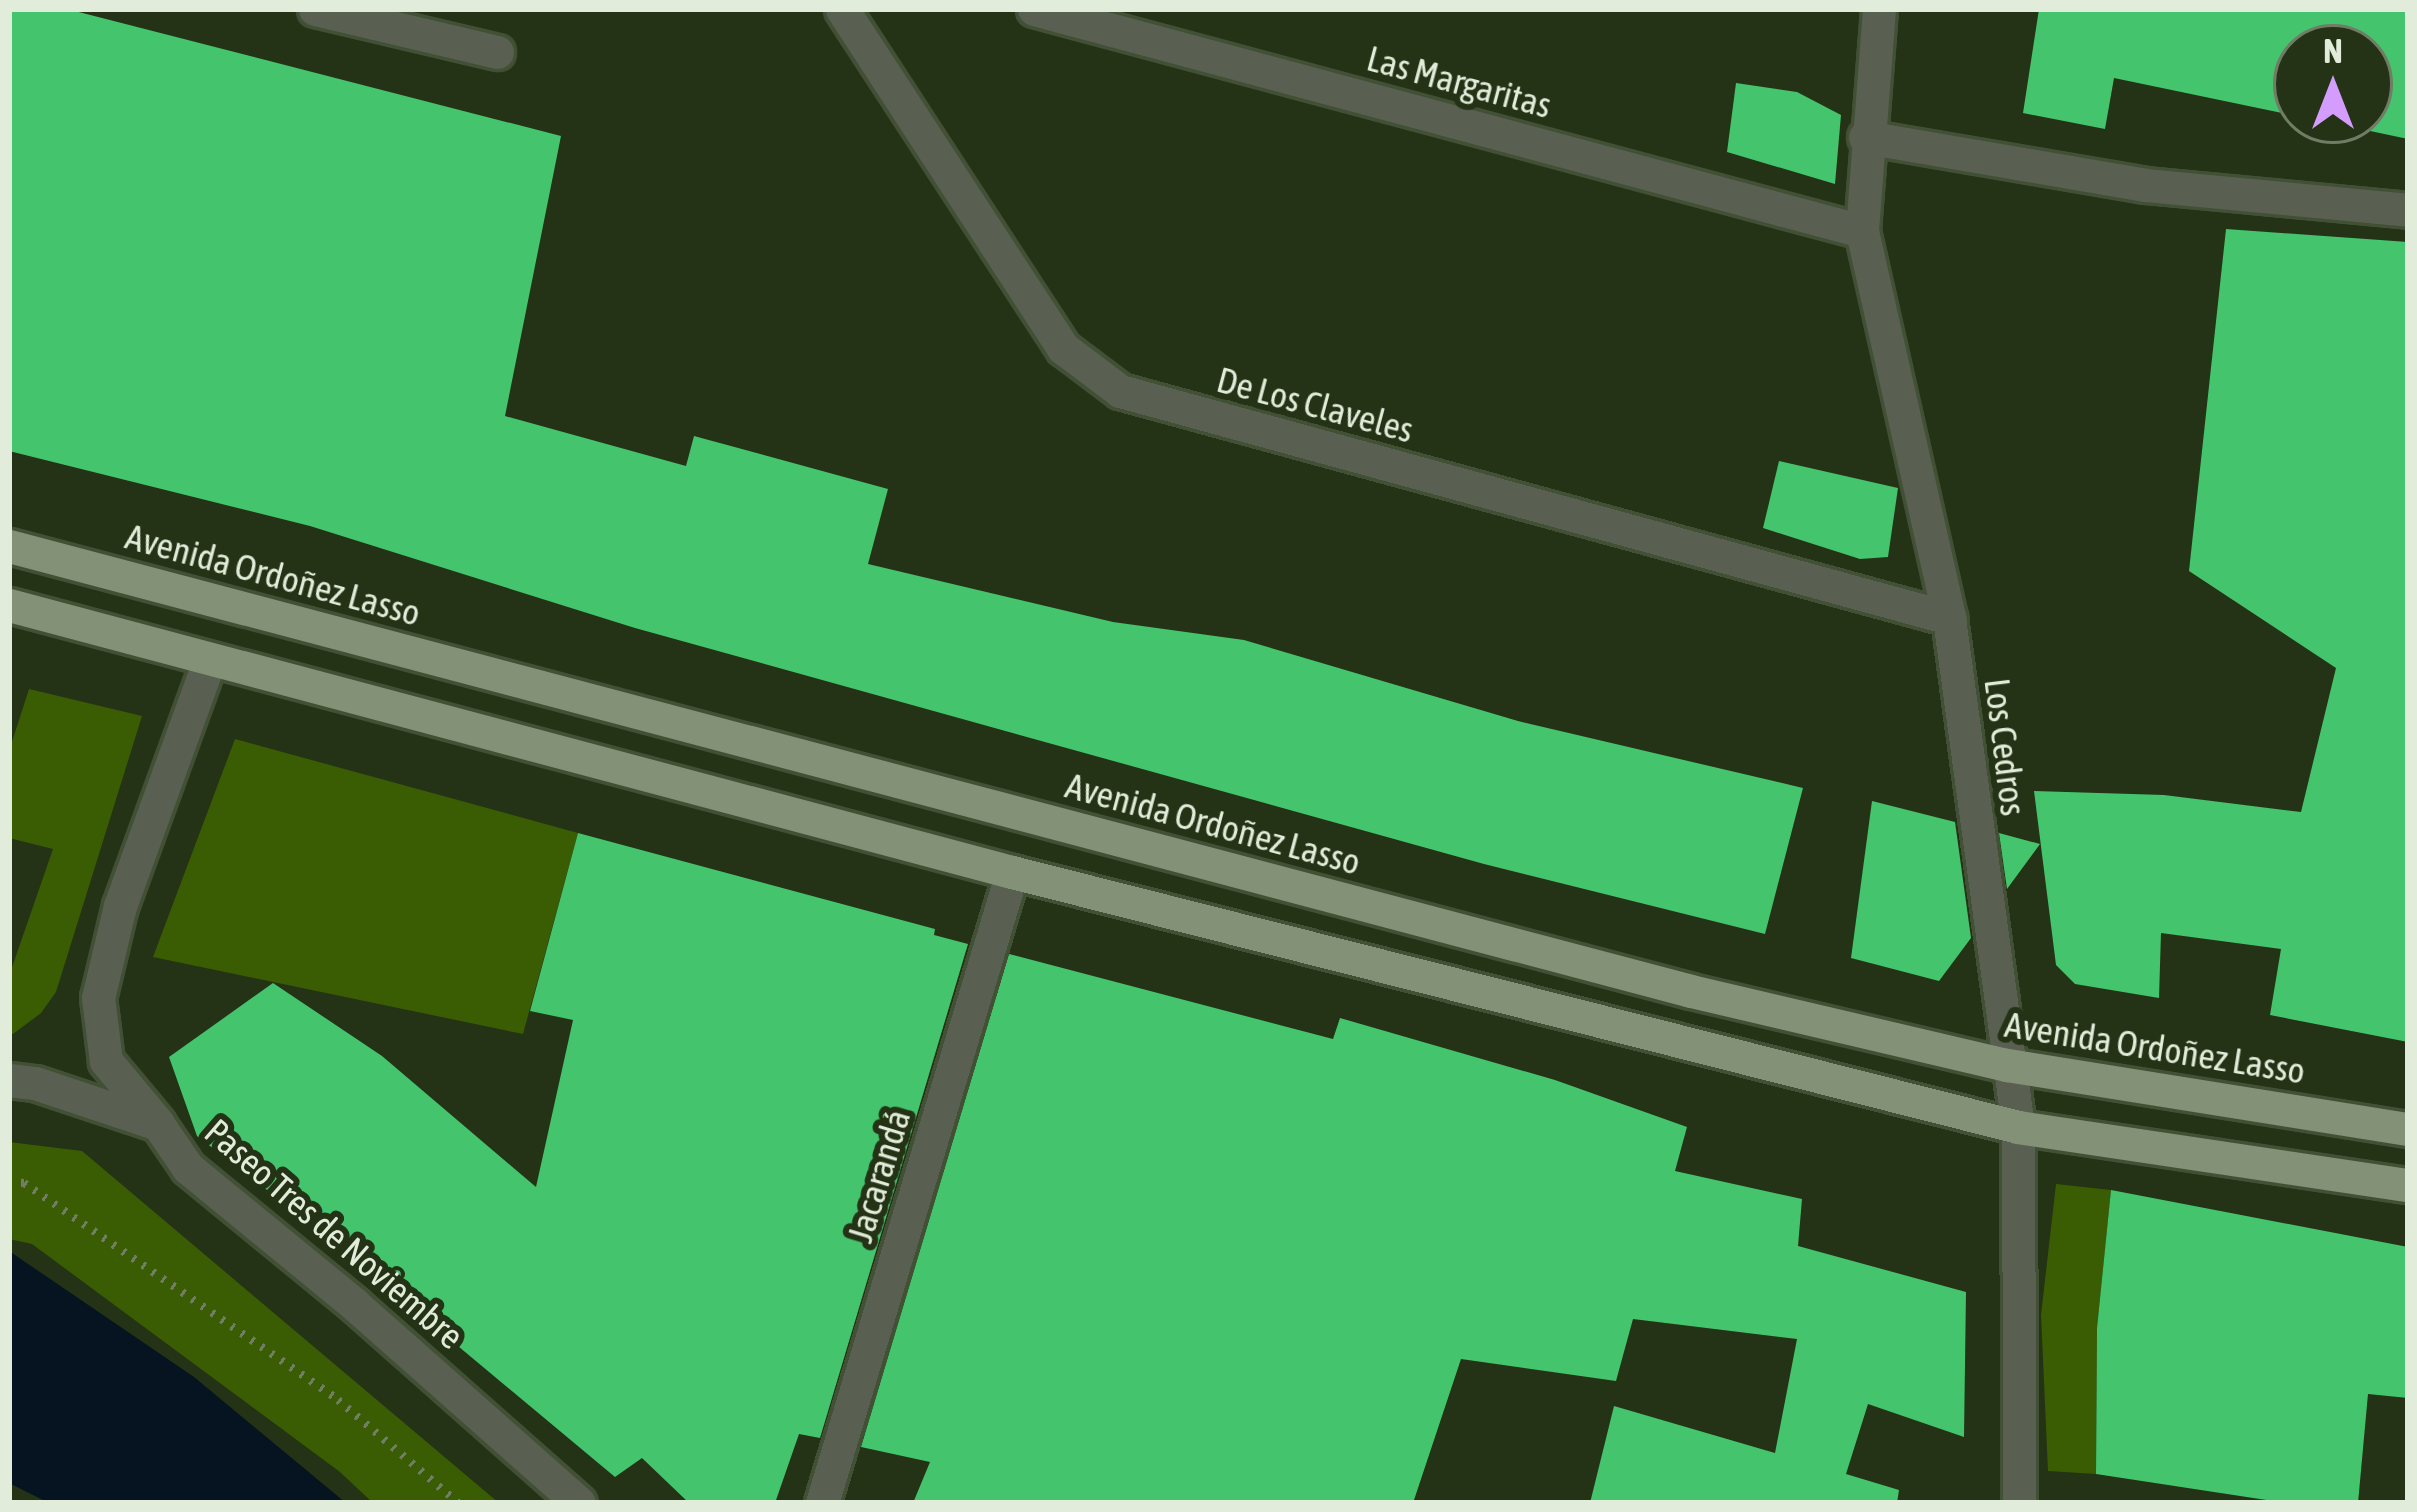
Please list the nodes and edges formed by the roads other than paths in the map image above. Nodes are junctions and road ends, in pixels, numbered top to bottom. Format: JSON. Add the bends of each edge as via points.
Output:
{"nodes":[{"id":1,"x":315,"y":9,"type":"edge"},
{"id":2,"x":842,"y":9,"type":"edge"},
{"id":3,"x":1034,"y":9,"type":"edge"},
{"id":4,"x":1880,"y":9,"type":"edge"},
{"id":5,"x":1110,"y":18,"type":"edge"},
{"id":6,"x":497,"y":52,"type":"dead end"},
{"id":7,"x":1865,"y":136,"type":"junction"},
{"id":8,"x":2408,"y":210,"type":"edge"},
{"id":9,"x":1862,"y":231,"type":"junction"},
{"id":10,"x":9,"y":546,"type":"edge"},
{"id":11,"x":9,"y":605,"type":"edge"},
{"id":12,"x":1949,"y":618,"type":"junction"},
{"id":13,"x":209,"y":662,"type":"junction"},
{"id":14,"x":1012,"y":872,"type":"junction"},
{"id":15,"x":2007,"y":1065,"type":"junction"},
{"id":16,"x":9,"y":1080,"type":"edge"},
{"id":17,"x":158,"y":1124,"type":"junction"},
{"id":18,"x":2018,"y":1127,"type":"junction"},
{"id":19,"x":2408,"y":1129,"type":"edge"},
{"id":20,"x":2408,"y":1185,"type":"edge"},
{"id":21,"x":579,"y":1503,"type":"edge"},
{"id":22,"x":822,"y":1503,"type":"edge"},
{"id":23,"x":2020,"y":1503,"type":"edge"}],
"edges":[{"from":1,"to":6,"type":"street"},
{"from":2,"to":12,"type":"street","name":"De Los Claveles","via":[[1063,348],[1120,391]]},
{"from":3,"to":5,"type":"street","name":"Las Margaritas"},
{"from":4,"to":7,"type":"street","name":"Los Cedros"},
{"from":5,"to":9,"type":"street","name":"Las Margaritas"},
{"from":7,"to":8,"type":"street","via":[[2145,185]]},
{"from":7,"to":9,"type":"street","name":"Los Cedros"},
{"from":9,"to":12,"type":"street","name":"Los Cedros"},
{"from":10,"to":15,"type":"main road","name":"Avenida Ordoñez Lasso","via":[[1691,991]]},
{"from":11,"to":13,"type":"main road"},
{"from":12,"to":15,"type":"street","name":"Los Cedros"},
{"from":13,"to":14,"type":"main road"},
{"from":13,"to":17,"type":"street","via":[[120,906],[98,998],[106,1061]]},
{"from":14,"to":18,"type":"main road"},
{"from":14,"to":22,"type":"street","name":"Jacarandá"},
{"from":15,"to":18,"type":"street","name":"Los Cedros"},
{"from":15,"to":19,"type":"main road","name":"Avenida Ordoñez Lasso"},
{"from":16,"to":17,"type":"street","name":"Paseo Tres de Noviembre"},
{"from":17,"to":21,"type":"street","name":"Paseo Tres de Noviembre","via":[[188,1168]]},
{"from":18,"to":20,"type":"main road"},
{"from":18,"to":23,"type":"street","name":"Los Cedros"}]}
